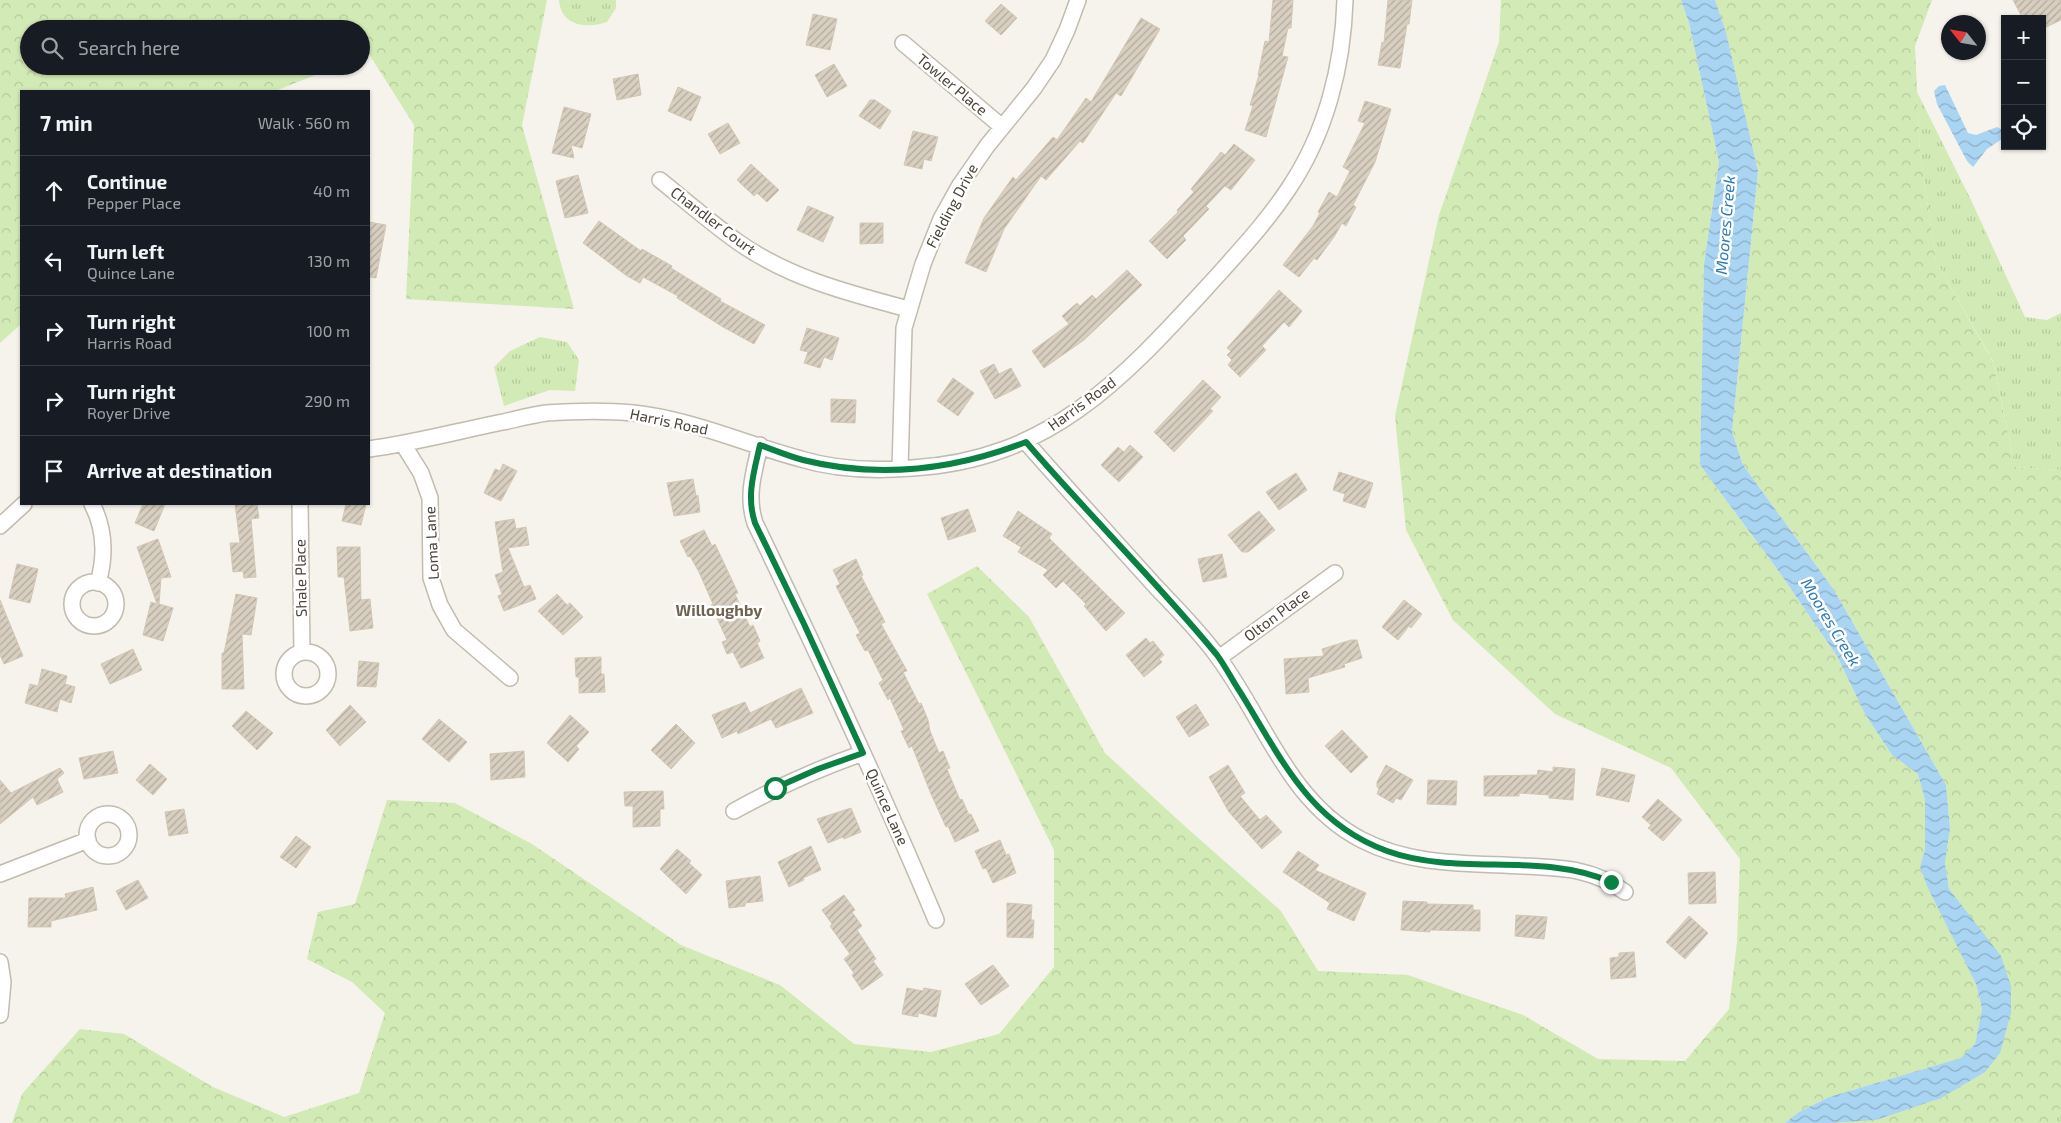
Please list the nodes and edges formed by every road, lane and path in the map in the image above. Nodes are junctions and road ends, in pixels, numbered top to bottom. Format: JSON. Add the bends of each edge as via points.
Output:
{"nodes":[{"id":1,"x":1078,"y":0,"type":"edge"},
{"id":2,"x":1345,"y":0,"type":"edge"},
{"id":3,"x":903,"y":43,"type":"dead end"},
{"id":4,"x":1002,"y":126,"type":"junction"},
{"id":5,"x":660,"y":180,"type":"dead end"},
{"id":6,"x":908,"y":309,"type":"junction"},
{"id":7,"x":1026,"y":442,"type":"junction"},
{"id":8,"x":404,"y":444,"type":"junction"},
{"id":9,"x":760,"y":445,"type":"junction"},
{"id":10,"x":370,"y":448,"type":"edge"},
{"id":11,"x":900,"y":469,"type":"junction"},
{"id":12,"x":23,"y":505,"type":"edge"},
{"id":13,"x":93,"y":505,"type":"edge"},
{"id":14,"x":300,"y":505,"type":"edge"},
{"id":15,"x":0,"y":526,"type":"edge"},
{"id":16,"x":1334,"y":573,"type":"dead end"},
{"id":17,"x":98,"y":582,"type":"dead end"},
{"id":18,"x":302,"y":652,"type":"dead end"},
{"id":19,"x":1219,"y":658,"type":"junction"},
{"id":20,"x":510,"y":678,"type":"dead end"},
{"id":21,"x":863,"y":753,"type":"junction"},
{"id":22,"x":734,"y":811,"type":"dead end"},
{"id":23,"x":88,"y":840,"type":"dead end"},
{"id":24,"x":0,"y":874,"type":"edge"},
{"id":25,"x":1625,"y":892,"type":"dead end"},
{"id":26,"x":936,"y":920,"type":"dead end"},
{"id":27,"x":0,"y":962,"type":"edge"},
{"id":28,"x":0,"y":1015,"type":"edge"}],
"edges":[{"from":1,"to":4,"type":"street","name":"Fielding Drive","via":[[1053,60]]},
{"from":2,"to":7,"type":"street","name":"Harris Road","via":[[1337,73],[1326,111],[1291,186],[1268,218],[1119,379],[1061,422]]},
{"from":3,"to":4,"type":"street","name":"Towler Place"},
{"from":4,"to":6,"type":"street","name":"Fielding Drive","via":[[960,186],[942,220]]},
{"from":5,"to":6,"type":"street","name":"Chandler Court","via":[[758,255],[844,293]]},
{"from":6,"to":11,"type":"street","name":"Fielding Drive","via":[[902,356]]},
{"from":7,"to":11,"type":"street","name":"Harris Road","via":[[971,461]]},
{"from":7,"to":19,"type":"street"},
{"from":8,"to":9,"type":"street","name":"Harris Road","via":[[544,414],[596,411],[635,413],[697,426]]},
{"from":8,"to":10,"type":"street","name":"Harris Road"},
{"from":8,"to":20,"type":"street","name":"Loma Lane","via":[[421,473],[430,498],[431,578],[440,605],[454,630]]},
{"from":9,"to":11,"type":"street","name":"Harris Road","via":[[801,460],[835,467]]},
{"from":9,"to":21,"type":"street","name":"Quince Lane","via":[[750,491],[750,509]]},
{"from":12,"to":15,"type":"street"},
{"from":13,"to":17,"type":"street","via":[[103,534],[104,555]]},
{"from":14,"to":18,"type":"street","name":"Shale Place"},
{"from":16,"to":19,"type":"street","name":"Olton Place"},
{"from":19,"to":25,"type":"street","via":[[1293,779],[1322,811],[1361,840],[1427,861],[1573,869],[1611,882]]},
{"from":21,"to":22,"type":"street","via":[[775,788]]},
{"from":21,"to":26,"type":"street","name":"Quince Lane"},
{"from":23,"to":24,"type":"street"},
{"from":27,"to":28,"type":"street"}]}
